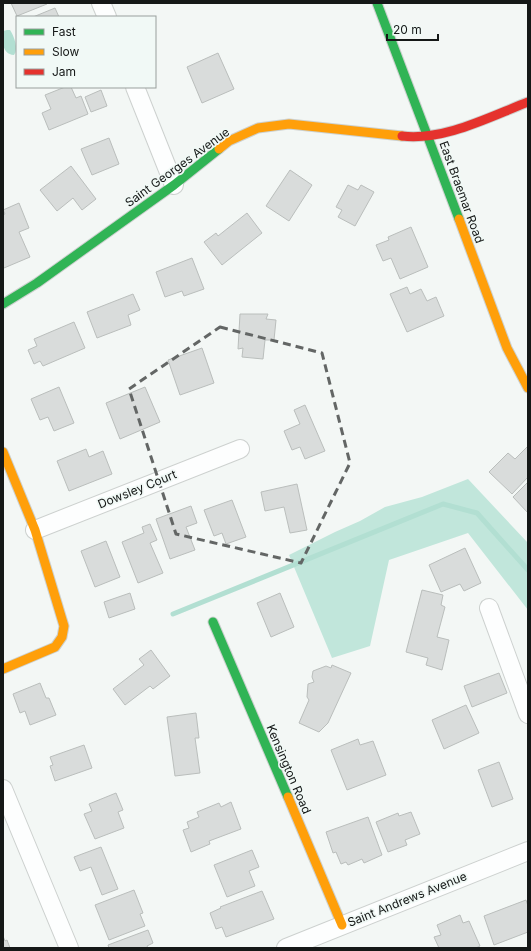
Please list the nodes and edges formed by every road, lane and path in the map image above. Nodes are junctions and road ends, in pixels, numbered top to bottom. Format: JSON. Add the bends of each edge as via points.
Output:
{"nodes":[{"id":1,"x":101,"y":3,"type":"edge"},
{"id":2,"x":377,"y":3,"type":"edge"},
{"id":3,"x":107,"y":16,"type":"edge"},
{"id":4,"x":135,"y":88,"type":"edge"},
{"id":5,"x":528,"y":102,"type":"edge"},
{"id":6,"x":428,"y":135,"type":"junction"},
{"id":7,"x":174,"y":185,"type":"junction"},
{"id":8,"x":3,"y":304,"type":"edge"},
{"id":9,"x":528,"y":388,"type":"edge"},
{"id":10,"x":240,"y":449,"type":"dead end"},
{"id":11,"x":3,"y":452,"type":"edge"},
{"id":12,"x":35,"y":530,"type":"junction"},
{"id":13,"x":489,"y":608,"type":"dead end"},
{"id":14,"x":213,"y":622,"type":"dead end"},
{"id":15,"x":3,"y":669,"type":"edge"},
{"id":16,"x":528,"y":714,"type":"edge"},
{"id":17,"x":3,"y":789,"type":"edge"},
{"id":18,"x":528,"y":851,"type":"edge"},
{"id":19,"x":342,"y":925,"type":"junction"},
{"id":20,"x":69,"y":948,"type":"edge"},
{"id":21,"x":286,"y":948,"type":"edge"}],
"edges":[{"from":1,"to":3,"type":"street"},
{"from":2,"to":6,"type":"street","name":"East Braemar Road"},
{"from":4,"to":7,"type":"street"},
{"from":5,"to":6,"type":"street","name":"Saint Georges Avenue","via":[[450,132]]},
{"from":6,"to":7,"type":"street","name":"Saint Georges Avenue","via":[[408,137],[289,124],[258,128],[229,141]]},
{"from":6,"to":9,"type":"street","name":"East Braemar Road","via":[[507,348]]},
{"from":7,"to":8,"type":"street","name":"Saint Georges Avenue"},
{"from":10,"to":12,"type":"street","name":"Dowsley Court"},
{"from":11,"to":12,"type":"street"},
{"from":12,"to":15,"type":"street","via":[[64,626],[62,637],[55,647]]},
{"from":13,"to":16,"type":"street"},
{"from":14,"to":19,"type":"street","name":"Kensington Road"},
{"from":17,"to":20,"type":"street"},
{"from":18,"to":19,"type":"street","name":"Saint Andrews Avenue"},
{"from":19,"to":21,"type":"street","name":"Saint Andrews Avenue"}]}
